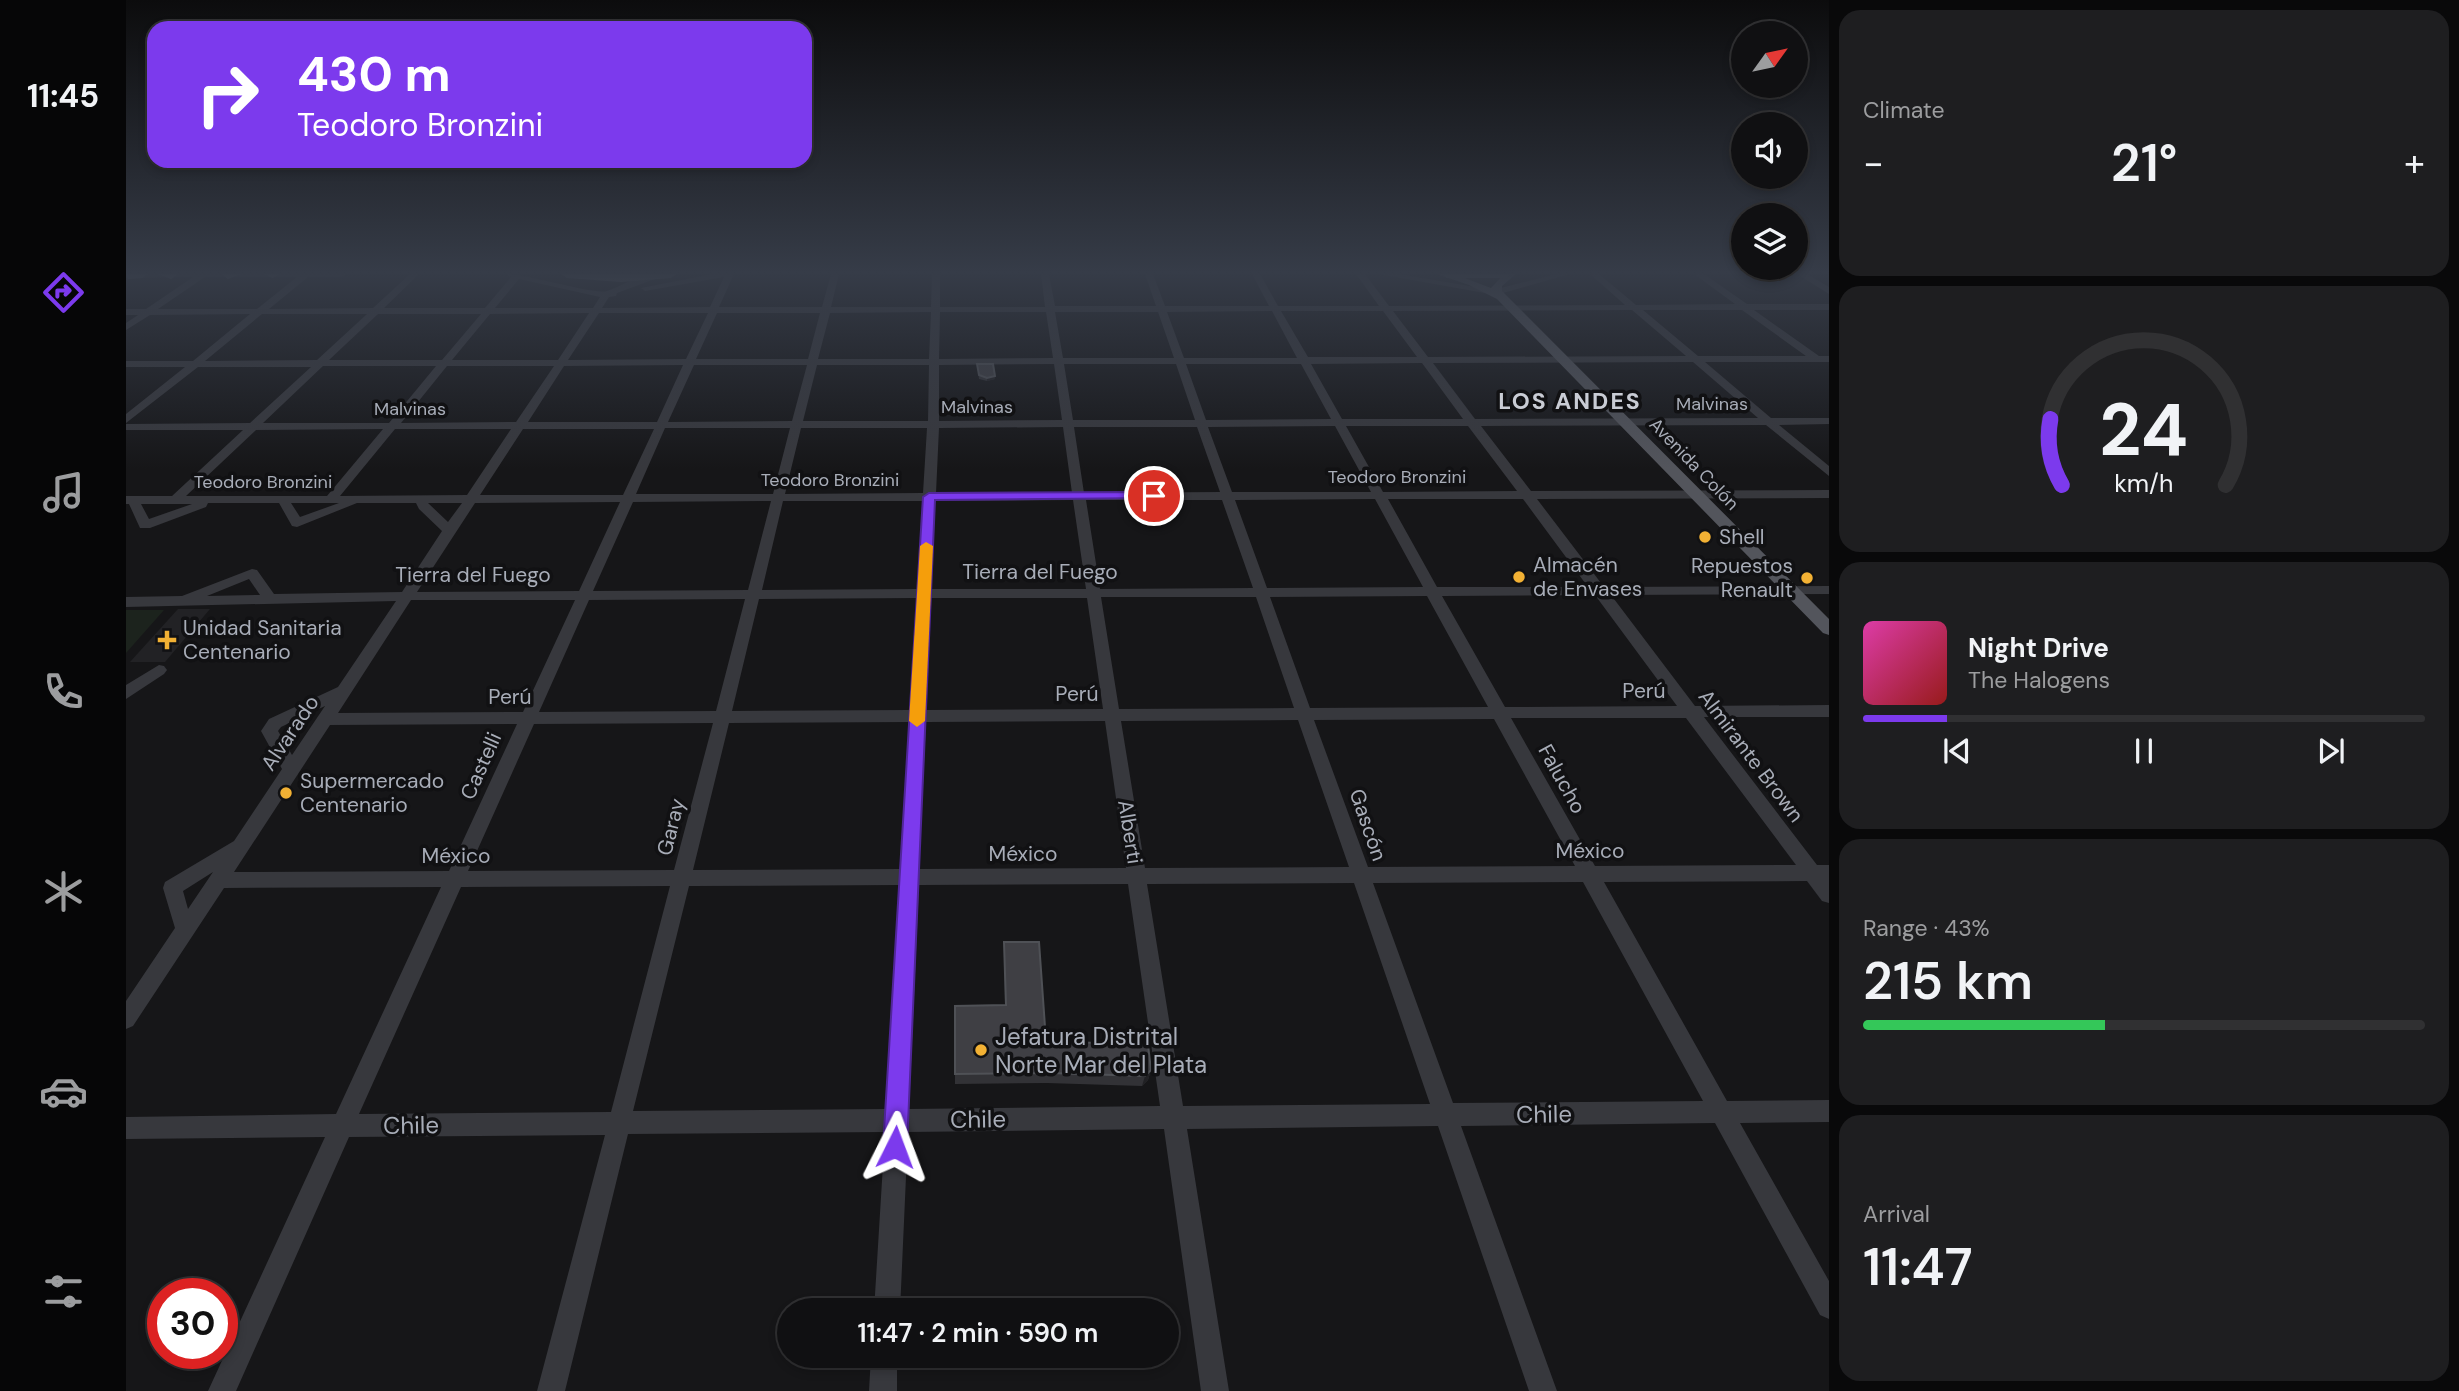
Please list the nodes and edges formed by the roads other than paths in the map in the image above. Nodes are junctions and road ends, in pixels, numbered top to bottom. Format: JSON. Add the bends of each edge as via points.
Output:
{"nodes":[{"id":1,"x":227,"y":339,"type":"edge"},
{"id":2,"x":346,"y":339,"type":"edge"},
{"id":3,"x":464,"y":339,"type":"edge"},
{"id":4,"x":577,"y":339,"type":"edge"},
{"id":5,"x":700,"y":339,"type":"edge"},
{"id":6,"x":819,"y":339,"type":"edge"},
{"id":7,"x":935,"y":339,"type":"edge"},
{"id":8,"x":1056,"y":339,"type":"edge"},
{"id":9,"x":1173,"y":339,"type":"edge"},
{"id":10,"x":1292,"y":339,"type":"edge"},
{"id":11,"x":1410,"y":339,"type":"edge"},
{"id":12,"x":1541,"y":339,"type":"edge"},
{"id":13,"x":1671,"y":339,"type":"edge"},
{"id":14,"x":1792,"y":339,"type":"edge"},
{"id":15,"x":1823,"y":359,"type":"edge"},
{"id":16,"x":1426,"y":360,"type":"junction"},
{"id":17,"x":1562,"y":360,"type":"junction"},
{"id":18,"x":1696,"y":360,"type":"junction"},
{"id":19,"x":1181,"y":361,"type":"junction"},
{"id":20,"x":1304,"y":361,"type":"junction"},
{"id":21,"x":813,"y":362,"type":"junction"},
{"id":22,"x":933,"y":362,"type":"junction"},
{"id":23,"x":1059,"y":362,"type":"junction"},
{"id":24,"x":444,"y":363,"type":"junction"},
{"id":25,"x":561,"y":363,"type":"junction"},
{"id":26,"x":690,"y":363,"type":"junction"},
{"id":27,"x":195,"y":364,"type":"junction"},
{"id":28,"x":319,"y":364,"type":"junction"},
{"id":29,"x":126,"y":365,"type":"edge"},
{"id":30,"x":1829,"y":368,"type":"edge"},
{"id":31,"x":126,"y":420,"type":"edge"},
{"id":32,"x":1829,"y":421,"type":"edge"},
{"id":33,"x":1625,"y":422,"type":"junction"},
{"id":34,"x":1770,"y":422,"type":"junction"},
{"id":35,"x":1339,"y":423,"type":"junction"},
{"id":36,"x":1473,"y":423,"type":"junction"},
{"id":37,"x":1069,"y":424,"type":"junction"},
{"id":38,"x":1203,"y":424,"type":"junction"},
{"id":39,"x":661,"y":425,"type":"junction"},
{"id":40,"x":797,"y":425,"type":"junction"},
{"id":41,"x":933,"y":425,"type":"junction"},
{"id":42,"x":392,"y":426,"type":"junction"},
{"id":43,"x":519,"y":426,"type":"junction"},
{"id":44,"x":126,"y":427,"type":"edge"},
{"id":45,"x":252,"y":427,"type":"junction"},
{"id":46,"x":1829,"y":472,"type":"edge"},
{"id":47,"x":1695,"y":493,"type":"junction"},
{"id":48,"x":1527,"y":494,"type":"junction"},
{"id":49,"x":1829,"y":494,"type":"edge"},
{"id":50,"x":1228,"y":495,"type":"junction"},
{"id":51,"x":1379,"y":495,"type":"junction"},
{"id":52,"x":1080,"y":496,"type":"junction"},
{"id":53,"x":778,"y":497,"type":"junction"},
{"id":54,"x":929,"y":497,"type":"junction"},
{"id":55,"x":628,"y":498,"type":"junction"},
{"id":56,"x":283,"y":499,"type":"junction"},
{"id":57,"x":331,"y":499,"type":"junction"},
{"id":58,"x":359,"y":499,"type":"junction"},
{"id":59,"x":421,"y":499,"type":"junction"},
{"id":60,"x":471,"y":499,"type":"junction"},
{"id":61,"x":129,"y":500,"type":"edge"},
{"id":62,"x":175,"y":500,"type":"junction"},
{"id":63,"x":215,"y":500,"type":"junction"},
{"id":64,"x":450,"y":531,"type":"junction"},
{"id":65,"x":1791,"y":590,"type":"junction"},
{"id":66,"x":1829,"y":590,"type":"edge"},
{"id":67,"x":1432,"y":591,"type":"junction"},
{"id":68,"x":1599,"y":591,"type":"junction"},
{"id":69,"x":1262,"y":592,"type":"junction"},
{"id":70,"x":1094,"y":593,"type":"junction"},
{"id":71,"x":754,"y":594,"type":"junction"},
{"id":72,"x":924,"y":594,"type":"junction"},
{"id":73,"x":584,"y":595,"type":"junction"},
{"id":74,"x":407,"y":596,"type":"junction"},
{"id":75,"x":271,"y":600,"type":"junction"},
{"id":76,"x":126,"y":602,"type":"edge"},
{"id":77,"x":178,"y":602,"type":"junction"},
{"id":78,"x":1829,"y":629,"type":"edge"},
{"id":79,"x":159,"y":670,"type":"dead end"},
{"id":80,"x":345,"y":690,"type":"junction"},
{"id":81,"x":126,"y":694,"type":"edge"},
{"id":82,"x":1829,"y":711,"type":"edge"},
{"id":83,"x":1691,"y":712,"type":"junction"},
{"id":84,"x":1500,"y":713,"type":"junction"},
{"id":85,"x":1305,"y":714,"type":"junction"},
{"id":86,"x":1113,"y":715,"type":"junction"},
{"id":87,"x":918,"y":716,"type":"junction"},
{"id":88,"x":723,"y":717,"type":"junction"},
{"id":89,"x":528,"y":718,"type":"junction"},
{"id":90,"x":325,"y":719,"type":"junction"},
{"id":91,"x":291,"y":769,"type":"junction"},
{"id":92,"x":242,"y":844,"type":"junction"},
{"id":93,"x":1821,"y":873,"type":"edge"},
{"id":94,"x":1589,"y":874,"type":"junction"},
{"id":95,"x":1362,"y":875,"type":"junction"},
{"id":96,"x":1137,"y":876,"type":"junction"},
{"id":97,"x":909,"y":877,"type":"junction"},
{"id":98,"x":681,"y":878,"type":"junction"},
{"id":99,"x":455,"y":879,"type":"junction"},
{"id":100,"x":218,"y":880,"type":"junction"},
{"id":101,"x":1829,"y":895,"type":"edge"},
{"id":102,"x":185,"y":930,"type":"junction"},
{"id":103,"x":126,"y":1019,"type":"edge"},
{"id":104,"x":1829,"y":1111,"type":"edge"},
{"id":105,"x":1721,"y":1112,"type":"junction"},
{"id":106,"x":1446,"y":1115,"type":"junction"},
{"id":107,"x":1173,"y":1118,"type":"junction"},
{"id":108,"x":897,"y":1120,"type":"junction"},
{"id":109,"x":619,"y":1123,"type":"junction"},
{"id":110,"x":342,"y":1126,"type":"junction"},
{"id":111,"x":126,"y":1128,"type":"edge"},
{"id":112,"x":888,"y":1298,"type":"edge"},
{"id":113,"x":1829,"y":1306,"type":"edge"},
{"id":114,"x":884,"y":1368,"type":"edge"},
{"id":115,"x":222,"y":1391,"type":"edge"},
{"id":116,"x":551,"y":1391,"type":"edge"},
{"id":117,"x":883,"y":1391,"type":"edge"},
{"id":118,"x":1215,"y":1391,"type":"edge"},
{"id":119,"x":1543,"y":1391,"type":"edge"}],
"edges":[{"from":1,"to":27,"type":"street"},
{"from":2,"to":28,"type":"street"},
{"from":3,"to":24,"type":"street"},
{"from":4,"to":25,"type":"street","name":"Alvarado"},
{"from":5,"to":26,"type":"street","name":"Castelli"},
{"from":6,"to":21,"type":"street","name":"Garay"},
{"from":7,"to":22,"type":"street"},
{"from":8,"to":23,"type":"street","name":"Alberti"},
{"from":9,"to":19,"type":"street","name":"Gascón"},
{"from":10,"to":20,"type":"street","name":"Falucho"},
{"from":11,"to":16,"type":"street","name":"Almirante Brown"},
{"from":12,"to":17,"type":"main road","name":"Avenida Colón"},
{"from":13,"to":18,"type":"street"},
{"from":14,"to":15,"type":"street"},
{"from":15,"to":18,"type":"street"},
{"from":15,"to":30,"type":"street"},
{"from":16,"to":17,"type":"street"},
{"from":16,"to":20,"type":"street"},
{"from":16,"to":36,"type":"street","name":"Almirante Brown"},
{"from":17,"to":18,"type":"street"},
{"from":17,"to":33,"type":"main road","name":"Avenida Colón"},
{"from":18,"to":34,"type":"street"},
{"from":19,"to":20,"type":"street"},
{"from":19,"to":23,"type":"street"},
{"from":19,"to":38,"type":"street","name":"Gascón"},
{"from":20,"to":35,"type":"street","name":"Falucho"},
{"from":21,"to":22,"type":"street"},
{"from":21,"to":26,"type":"street"},
{"from":21,"to":40,"type":"street","name":"Garay"},
{"from":22,"to":23,"type":"street"},
{"from":22,"to":41,"type":"street"},
{"from":23,"to":37,"type":"street","name":"Alberti"},
{"from":24,"to":25,"type":"street"},
{"from":24,"to":28,"type":"street"},
{"from":24,"to":42,"type":"street"},
{"from":25,"to":26,"type":"street"},
{"from":25,"to":43,"type":"street","name":"Alvarado"},
{"from":26,"to":39,"type":"street","name":"Castelli"},
{"from":27,"to":28,"type":"street"},
{"from":27,"to":29,"type":"street"},
{"from":27,"to":31,"type":"street"},
{"from":28,"to":45,"type":"street"},
{"from":32,"to":34,"type":"street","name":"Malvinas"},
{"from":33,"to":34,"type":"street","name":"Malvinas"},
{"from":33,"to":36,"type":"street","name":"Malvinas"},
{"from":33,"to":47,"type":"main road","name":"Avenida Colón"},
{"from":34,"to":46,"type":"street"},
{"from":35,"to":36,"type":"street","name":"Malvinas"},
{"from":35,"to":38,"type":"street","name":"Malvinas"},
{"from":35,"to":51,"type":"street","name":"Falucho"},
{"from":36,"to":48,"type":"street","name":"Almirante Brown"},
{"from":37,"to":38,"type":"street","name":"Malvinas"},
{"from":37,"to":41,"type":"street","name":"Malvinas"},
{"from":37,"to":52,"type":"street","name":"Alberti"},
{"from":38,"to":50,"type":"street","name":"Gascón"},
{"from":39,"to":40,"type":"street","name":"Malvinas"},
{"from":39,"to":43,"type":"street","name":"Malvinas"},
{"from":39,"to":55,"type":"street","name":"Castelli"},
{"from":40,"to":41,"type":"street","name":"Malvinas"},
{"from":40,"to":53,"type":"street","name":"Garay"},
{"from":41,"to":54,"type":"street"},
{"from":42,"to":43,"type":"street","name":"Malvinas"},
{"from":42,"to":45,"type":"street","name":"Malvinas"},
{"from":42,"to":57,"type":"street"},
{"from":43,"to":60,"type":"street","name":"Alvarado"},
{"from":44,"to":45,"type":"street","name":"Malvinas"},
{"from":45,"to":62,"type":"street"},
{"from":47,"to":48,"type":"street","name":"Teodoro Bronzini"},
{"from":47,"to":49,"type":"street","name":"Teodoro Bronzini"},
{"from":47,"to":65,"type":"main road","name":"Avenida Colón"},
{"from":48,"to":51,"type":"street","name":"Teodoro Bronzini"},
{"from":48,"to":68,"type":"street","name":"Almirante Brown"},
{"from":50,"to":51,"type":"street","name":"Teodoro Bronzini"},
{"from":50,"to":52,"type":"street","name":"Teodoro Bronzini"},
{"from":50,"to":69,"type":"street","name":"Gascón"},
{"from":51,"to":67,"type":"street","name":"Falucho"},
{"from":52,"to":54,"type":"street","name":"Teodoro Bronzini"},
{"from":52,"to":70,"type":"street","name":"Alberti"},
{"from":53,"to":54,"type":"street","name":"Teodoro Bronzini"},
{"from":53,"to":55,"type":"street","name":"Teodoro Bronzini"},
{"from":53,"to":71,"type":"street","name":"Garay"},
{"from":54,"to":72,"type":"street"},
{"from":55,"to":60,"type":"street","name":"Teodoro Bronzini"},
{"from":55,"to":73,"type":"street","name":"Castelli"},
{"from":56,"to":57,"type":"street","name":"Teodoro Bronzini"},
{"from":56,"to":58,"type":"street","via":[[298,523]]},
{"from":56,"to":63,"type":"street","name":"Teodoro Bronzini"},
{"from":57,"to":58,"type":"street","name":"Teodoro Bronzini"},
{"from":58,"to":59,"type":"street","name":"Teodoro Bronzini"},
{"from":59,"to":60,"type":"street","name":"Teodoro Bronzini"},
{"from":59,"to":64,"type":"street"},
{"from":60,"to":64,"type":"street","name":"Alvarado"},
{"from":61,"to":62,"type":"street","name":"Teodoro Bronzini"},
{"from":61,"to":63,"type":"street","via":[[145,525]]},
{"from":62,"to":63,"type":"street","name":"Teodoro Bronzini"},
{"from":64,"to":74,"type":"street","name":"Alvarado"},
{"from":65,"to":66,"type":"street","name":"Tierra del Fuego"},
{"from":65,"to":68,"type":"street","name":"Tierra del Fuego"},
{"from":65,"to":78,"type":"main road","name":"Avenida Colón"},
{"from":67,"to":68,"type":"street","name":"Tierra del Fuego"},
{"from":67,"to":69,"type":"street","name":"Tierra del Fuego"},
{"from":67,"to":84,"type":"street","name":"Falucho"},
{"from":68,"to":83,"type":"street","name":"Almirante Brown"},
{"from":69,"to":70,"type":"street","name":"Tierra del Fuego"},
{"from":69,"to":85,"type":"street","name":"Gascón"},
{"from":70,"to":72,"type":"street","name":"Tierra del Fuego"},
{"from":70,"to":86,"type":"street","name":"Alberti"},
{"from":71,"to":72,"type":"street","name":"Tierra del Fuego"},
{"from":71,"to":73,"type":"street","name":"Tierra del Fuego"},
{"from":71,"to":88,"type":"street","name":"Garay"},
{"from":72,"to":87,"type":"street"},
{"from":73,"to":74,"type":"street","name":"Tierra del Fuego"},
{"from":73,"to":89,"type":"street","name":"Castelli"},
{"from":74,"to":75,"type":"street","name":"Tierra del Fuego"},
{"from":74,"to":80,"type":"street","name":"Alvarado"},
{"from":75,"to":77,"type":"street","name":"Tierra del Fuego"},
{"from":75,"to":77,"type":"street","via":[[252,573]]},
{"from":76,"to":77,"type":"street","name":"Tierra del Fuego"},
{"from":79,"to":81,"type":"street"},
{"from":80,"to":90,"type":"street","name":"Alvarado"},
{"from":80,"to":91,"type":"street","via":[[275,723],[269,731]]},
{"from":82,"to":83,"type":"street","name":"Perú"},
{"from":83,"to":84,"type":"street","name":"Perú"},
{"from":83,"to":93,"type":"street","name":"Almirante Brown"},
{"from":84,"to":85,"type":"street","name":"Perú"},
{"from":84,"to":94,"type":"street","name":"Falucho"},
{"from":85,"to":86,"type":"street","name":"Perú"},
{"from":85,"to":95,"type":"street","name":"Gascón"},
{"from":86,"to":87,"type":"street","name":"Perú"},
{"from":86,"to":96,"type":"street","name":"Alberti"},
{"from":87,"to":88,"type":"street","name":"Perú"},
{"from":87,"to":97,"type":"street"},
{"from":88,"to":89,"type":"street","name":"Perú"},
{"from":88,"to":98,"type":"street","name":"Garay"},
{"from":89,"to":90,"type":"street","name":"Perú"},
{"from":89,"to":99,"type":"street","name":"Castelli"},
{"from":90,"to":91,"type":"street","name":"Alvarado"},
{"from":91,"to":92,"type":"street","name":"Alvarado"},
{"from":92,"to":100,"type":"street","name":"Alvarado"},
{"from":92,"to":102,"type":"street","via":[[172,888]]},
{"from":93,"to":94,"type":"street","name":"México"},
{"from":93,"to":101,"type":"street","name":"Almirante Brown"},
{"from":94,"to":95,"type":"street","name":"México"},
{"from":94,"to":105,"type":"street","name":"Falucho"},
{"from":95,"to":96,"type":"street","name":"México"},
{"from":95,"to":106,"type":"street","name":"Gascón"},
{"from":96,"to":97,"type":"street","name":"México"},
{"from":96,"to":107,"type":"street","name":"Alberti"},
{"from":97,"to":98,"type":"street","name":"México"},
{"from":97,"to":108,"type":"street"},
{"from":98,"to":99,"type":"street","name":"México"},
{"from":98,"to":109,"type":"street","name":"Garay"},
{"from":99,"to":100,"type":"street","name":"México"},
{"from":99,"to":110,"type":"street","name":"Castelli"},
{"from":100,"to":102,"type":"street","name":"Alvarado"},
{"from":102,"to":103,"type":"street","name":"Alvarado"},
{"from":104,"to":105,"type":"street","name":"Chile"},
{"from":105,"to":106,"type":"street","name":"Chile"},
{"from":105,"to":113,"type":"street","name":"Falucho"},
{"from":106,"to":107,"type":"street","name":"Chile"},
{"from":106,"to":119,"type":"street","name":"Gascón"},
{"from":107,"to":108,"type":"street","name":"Chile"},
{"from":107,"to":118,"type":"street","name":"Alberti"},
{"from":108,"to":109,"type":"street","name":"Chile"},
{"from":108,"to":112,"type":"street"},
{"from":109,"to":110,"type":"street","name":"Chile"},
{"from":109,"to":116,"type":"street","name":"Garay"},
{"from":110,"to":111,"type":"street","name":"Chile"},
{"from":110,"to":115,"type":"street","name":"Castelli"},
{"from":114,"to":117,"type":"street"}]}
